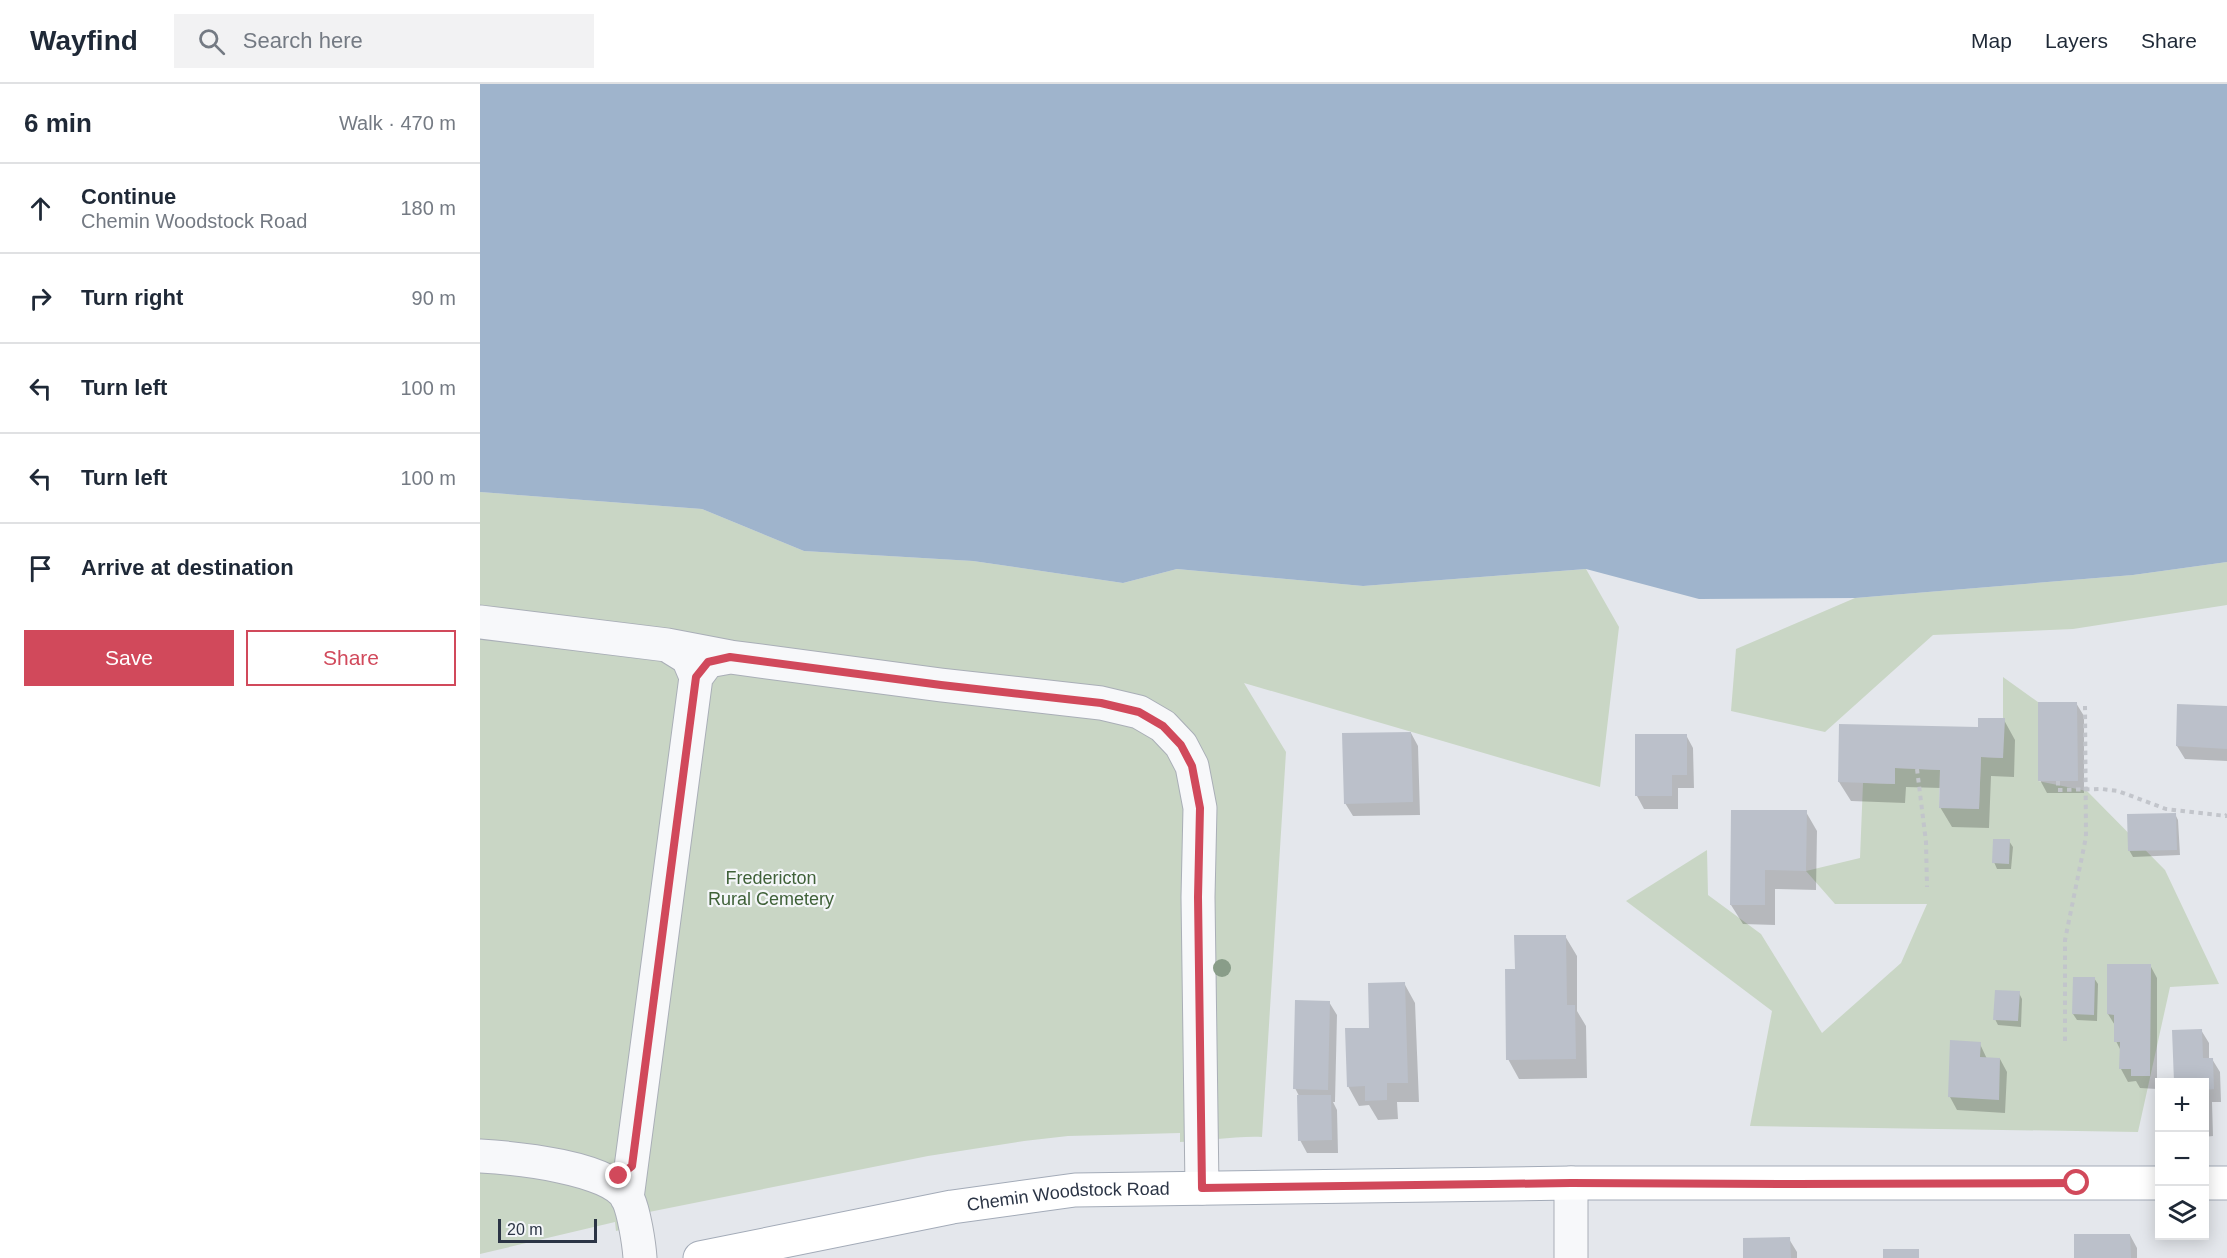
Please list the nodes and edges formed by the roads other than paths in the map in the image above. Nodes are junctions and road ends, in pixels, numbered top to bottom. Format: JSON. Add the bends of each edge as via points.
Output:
{"nodes":[{"id":1,"x":480,"y":622,"type":"edge"},
{"id":2,"x":667,"y":645,"type":"junction"},
{"id":3,"x":730,"y":657,"type":"junction"},
{"id":4,"x":696,"y":677,"type":"junction"},
{"id":5,"x":480,"y":1156,"type":"edge"},
{"id":6,"x":632,"y":1166,"type":"junction"},
{"id":7,"x":601,"y":1177,"type":"junction"},
{"id":8,"x":1571,"y":1183,"type":"junction"},
{"id":9,"x":2155,"y":1183,"type":"edge"},
{"id":10,"x":2209,"y":1183,"type":"edge"},
{"id":11,"x":2227,"y":1183,"type":"edge"},
{"id":12,"x":1202,"y":1188,"type":"junction"},
{"id":13,"x":627,"y":1198,"type":"junction"},
{"id":14,"x":640,"y":1258,"type":"edge"},
{"id":15,"x":700,"y":1258,"type":"edge"},
{"id":16,"x":1571,"y":1258,"type":"edge"}],
"edges":[{"from":1,"to":2,"type":"street"},
{"from":2,"to":3,"type":"street"},
{"from":2,"to":4,"type":"street","via":[[688,658]]},
{"from":3,"to":4,"type":"street","via":[[708,662]]},
{"from":3,"to":12,"type":"street","via":[[1101,703],[1139,712],[1163,726],[1181,745],[1192,766],[1200,808]]},
{"from":4,"to":6,"type":"street"},
{"from":5,"to":7,"type":"street"},
{"from":6,"to":7,"type":"street","via":[[619,1176]]},
{"from":6,"to":13,"type":"street"},
{"from":7,"to":13,"type":"street","via":[[616,1185]]},
{"from":8,"to":9,"type":"main road","name":"Chemin Woodstock Road"},
{"from":8,"to":12,"type":"main road","name":"Chemin Woodstock Road"},
{"from":8,"to":16,"type":"street"},
{"from":10,"to":11,"type":"main road"},
{"from":12,"to":15,"type":"main road","name":"Chemin Woodstock Road","via":[[1075,1190],[952,1207]]},
{"from":13,"to":14,"type":"street"}]}
